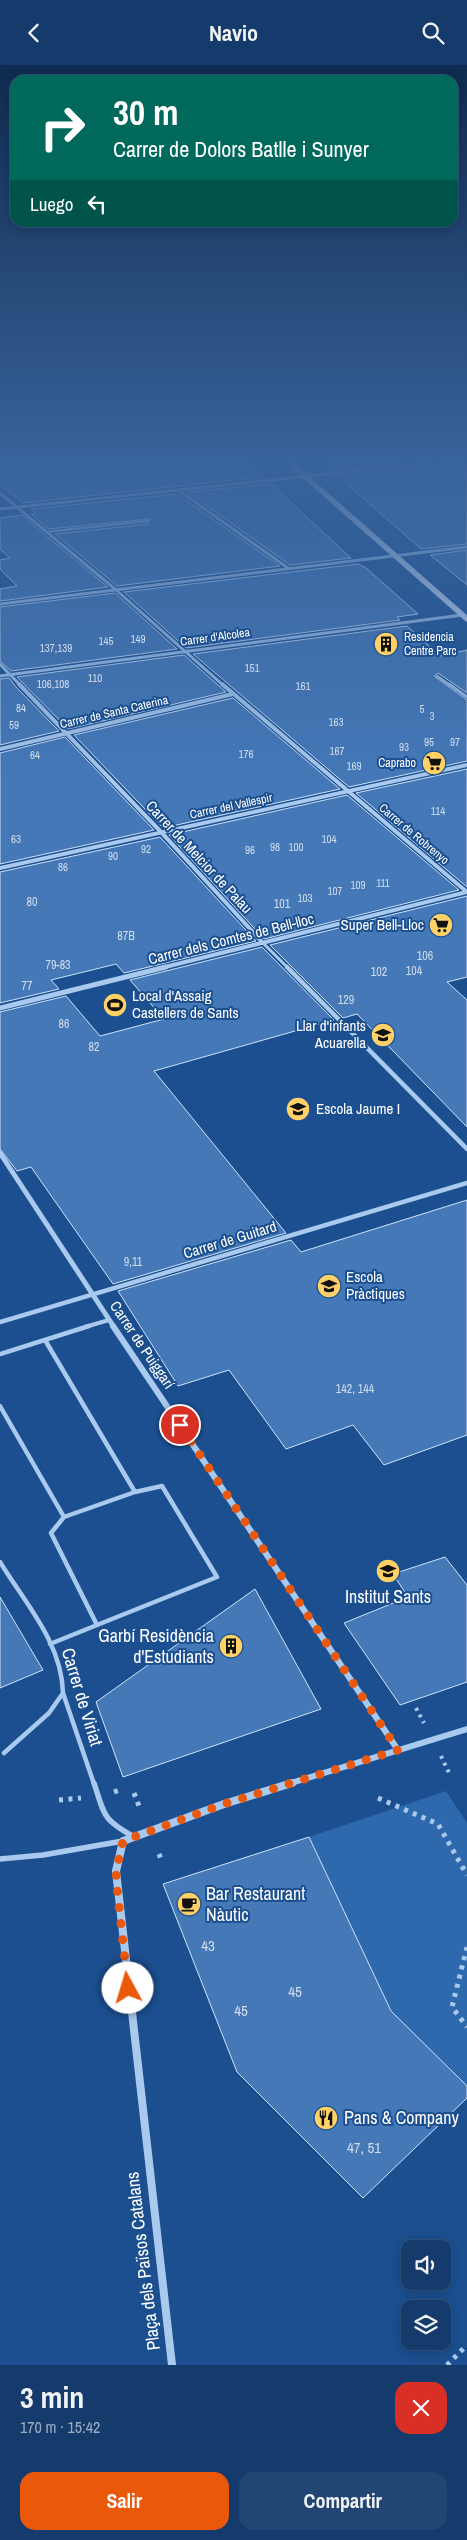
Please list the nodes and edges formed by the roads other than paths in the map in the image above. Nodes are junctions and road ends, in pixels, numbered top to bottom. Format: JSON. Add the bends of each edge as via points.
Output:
{"nodes":[{"id":1,"x":92,"y":570,"type":"edge"},
{"id":2,"x":269,"y":570,"type":"edge"},
{"id":3,"x":412,"y":570,"type":"edge"},
{"id":4,"x":115,"y":589,"type":"junction"},
{"id":5,"x":0,"y":604,"type":"edge"},
{"id":6,"x":464,"y":617,"type":"edge"},
{"id":7,"x":185,"y":651,"type":"junction"},
{"id":8,"x":0,"y":664,"type":"edge"},
{"id":9,"x":11,"y":675,"type":"junction"},
{"id":10,"x":0,"y":676,"type":"edge"},
{"id":11,"x":437,"y":676,"type":"dead end"},
{"id":12,"x":233,"y":694,"type":"junction"},
{"id":13,"x":467,"y":697,"type":"edge"},
{"id":14,"x":66,"y":733,"type":"junction"},
{"id":15,"x":0,"y":749,"type":"edge"},
{"id":16,"x":467,"y":765,"type":"edge"},
{"id":17,"x":349,"y":791,"type":"junction"},
{"id":18,"x":161,"y":832,"type":"junction"},
{"id":19,"x":0,"y":868,"type":"edge"},
{"id":20,"x":467,"y":892,"type":"edge"},
{"id":21,"x":263,"y":943,"type":"junction"},
{"id":22,"x":0,"y":1007,"type":"edge"},
{"id":23,"x":467,"y":1149,"type":"edge"},
{"id":24,"x":0,"y":1153,"type":"edge"},
{"id":25,"x":467,"y":1183,"type":"edge"},
{"id":26,"x":93,"y":1294,"type":"junction"},
{"id":27,"x":110,"y":1320,"type":"junction"},
{"id":28,"x":0,"y":1322,"type":"edge"},
{"id":29,"x":45,"y":1340,"type":"junction"},
{"id":30,"x":0,"y":1353,"type":"edge"},
{"id":31,"x":0,"y":1405,"type":"edge"},
{"id":32,"x":135,"y":1491,"type":"junction"},
{"id":33,"x":64,"y":1517,"type":"junction"},
{"id":34,"x":0,"y":1562,"type":"edge"},
{"id":35,"x":98,"y":1625,"type":"junction"},
{"id":36,"x":50,"y":1644,"type":"junction"},
{"id":37,"x":62,"y":1693,"type":"junction"},
{"id":38,"x":467,"y":1729,"type":"edge"},
{"id":39,"x":398,"y":1750,"type":"junction"},
{"id":40,"x":4,"y":1753,"type":"dead end"},
{"id":41,"x":134,"y":1837,"type":"junction"},
{"id":42,"x":123,"y":1841,"type":"junction"},
{"id":43,"x":0,"y":1859,"type":"edge"},
{"id":44,"x":172,"y":2365,"type":"edge"}],
"edges":[{"from":1,"to":4,"type":"street","name":"Carrer de Robrenyo"},
{"from":2,"to":4,"type":"street"},
{"from":3,"to":6,"type":"main road"},
{"from":4,"to":5,"type":"street"},
{"from":4,"to":7,"type":"street","name":"Carrer de Robrenyo"},
{"from":6,"to":7,"type":"street","name":"Carrer d'Alcolea"},
{"from":7,"to":9,"type":"street","name":"Carrer d'Alcolea"},
{"from":7,"to":12,"type":"street","name":"Carrer de Robrenyo"},
{"from":8,"to":9,"type":"street","name":"Carrer de Melcior de Palau"},
{"from":9,"to":10,"type":"street","name":"Carrer d'Alcolea"},
{"from":9,"to":14,"type":"street","name":"Carrer de Melcior de Palau"},
{"from":11,"to":13,"type":"street"},
{"from":12,"to":14,"type":"street","name":"Carrer de Santa Caterina"},
{"from":12,"to":17,"type":"street","name":"Carrer de Robrenyo"},
{"from":14,"to":15,"type":"street","name":"Carrer de Santa Caterina"},
{"from":14,"to":18,"type":"street","name":"Carrer de Melcior de Palau"},
{"from":16,"to":17,"type":"street","name":"Carrer del Vallespir"},
{"from":17,"to":18,"type":"street","name":"Carrer del Vallespir"},
{"from":17,"to":20,"type":"street","name":"Carrer de Robrenyo"},
{"from":18,"to":19,"type":"street","name":"Carrer del Vallespir"},
{"from":18,"to":21,"type":"street","name":"Carrer de Melcior de Palau"},
{"from":20,"to":21,"type":"street","name":"Carrer dels Comtes de Bell-lloc"},
{"from":21,"to":22,"type":"street","name":"Carrer dels Comtes de Bell-lloc"},
{"from":21,"to":23,"type":"street","name":"Carrer de Melcior de Palau"},
{"from":24,"to":26,"type":"street","name":"Carrer de Puiggarí"},
{"from":25,"to":26,"type":"street","name":"Carrer de Guitard"},
{"from":26,"to":27,"type":"street","name":"Carrer de Puiggarí"},
{"from":26,"to":28,"type":"street","name":"Carrer de Guitard"},
{"from":27,"to":29,"type":"lane"},
{"from":27,"to":39,"type":"street","name":"Carrer de Puiggarí"},
{"from":29,"to":30,"type":"lane"},
{"from":29,"to":32,"type":"lane"},
{"from":31,"to":33,"type":"lane"},
{"from":32,"to":33,"type":"lane"},
{"from":32,"to":35,"type":"lane","via":[[162,1486],[217,1577]]},
{"from":33,"to":35,"type":"lane","via":[[51,1533]]},
{"from":34,"to":36,"type":"lane","name":"Carrer de Viriat"},
{"from":35,"to":36,"type":"lane"},
{"from":36,"to":37,"type":"lane","name":"Carrer de Viriat","via":[[62,1672]]},
{"from":37,"to":40,"type":"lane","via":[[49,1713]]},
{"from":37,"to":41,"type":"lane","name":"Carrer de Viriat","via":[[105,1815],[111,1824]]},
{"from":38,"to":39,"type":"street"},
{"from":39,"to":41,"type":"street","via":[[224,1804]]},
{"from":41,"to":42,"type":"street"},
{"from":42,"to":43,"type":"lane"},
{"from":42,"to":44,"type":"street","name":"Plaça dels Països Catalans","via":[[116,1871],[118,1902]]}]}
